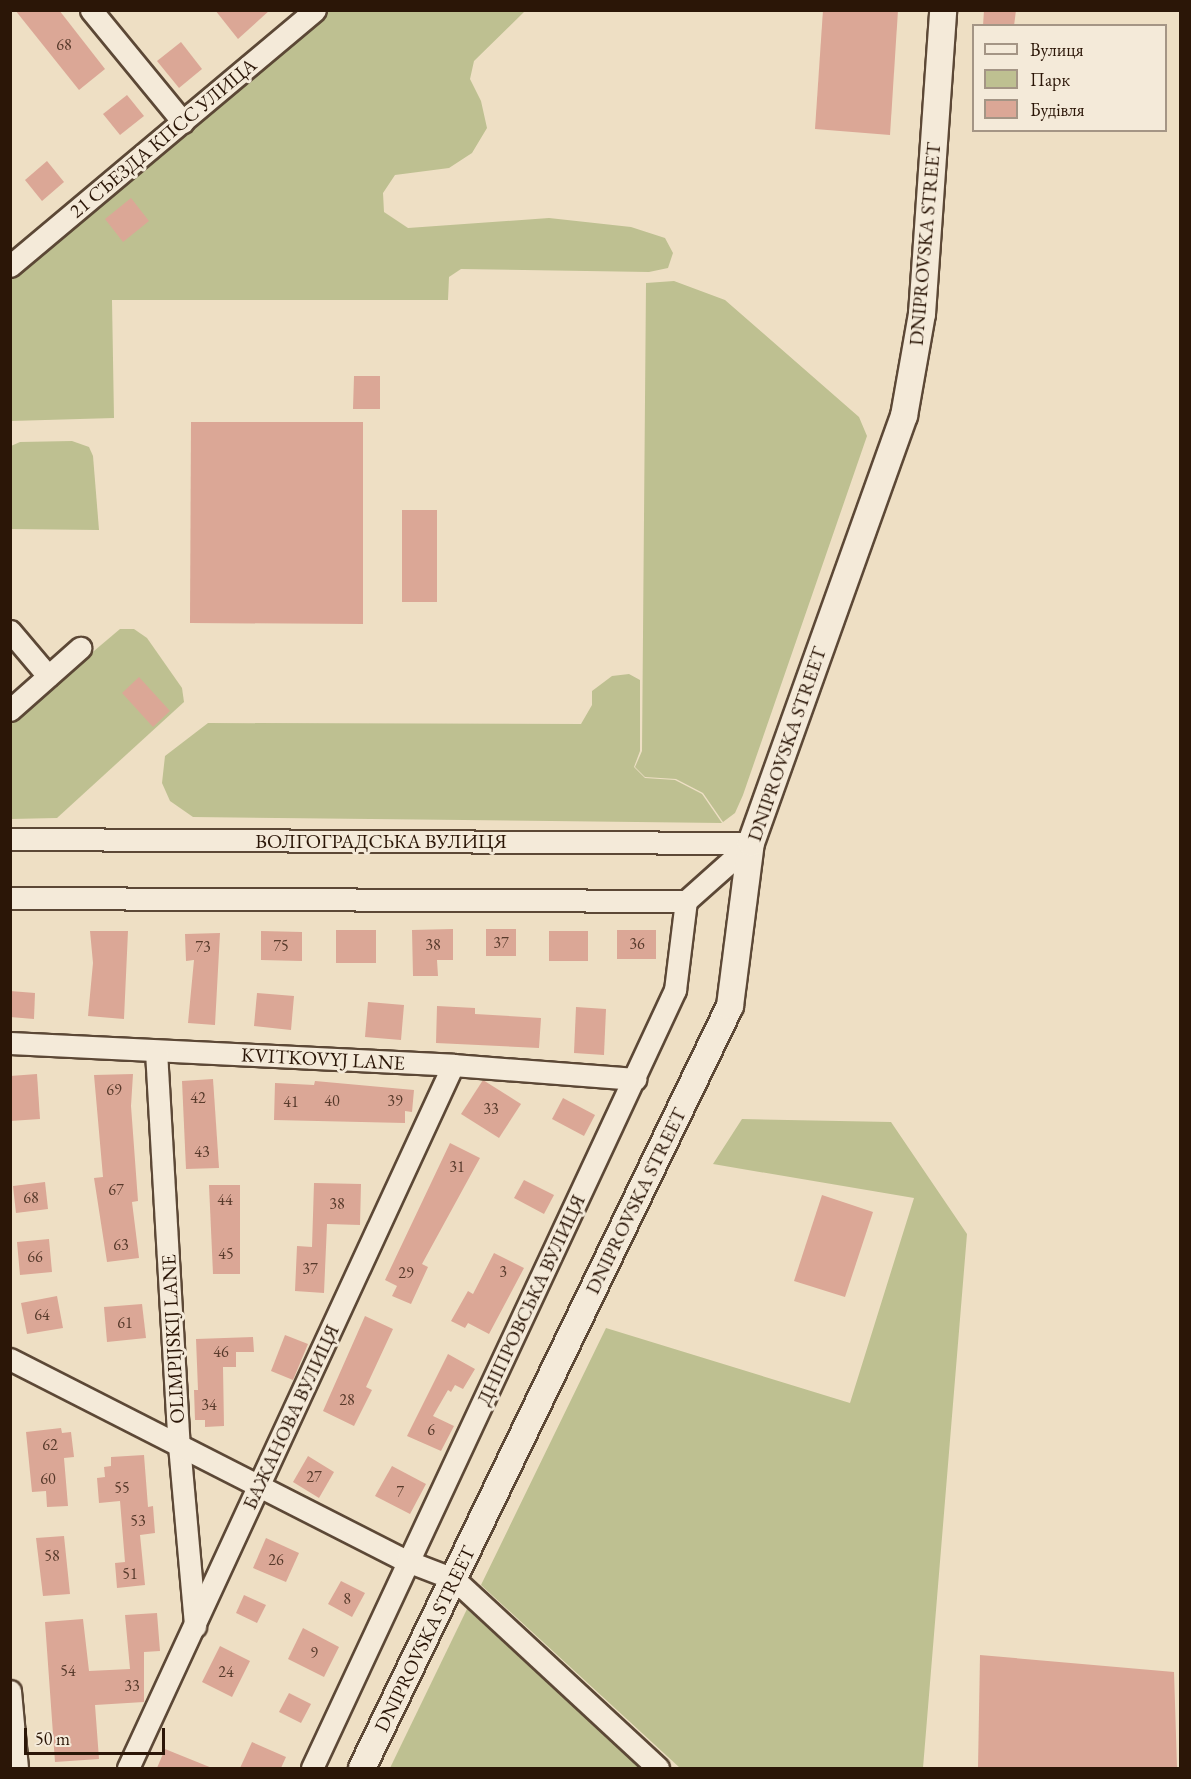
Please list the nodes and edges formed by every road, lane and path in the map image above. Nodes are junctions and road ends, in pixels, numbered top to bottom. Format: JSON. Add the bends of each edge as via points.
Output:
{"nodes":[{"id":1,"x":91,"y":10,"type":"edge"},
{"id":2,"x":315,"y":10,"type":"edge"},
{"id":3,"x":943,"y":10,"type":"edge"},
{"id":4,"x":183,"y":122,"type":"junction"},
{"id":5,"x":10,"y":266,"type":"edge"},
{"id":6,"x":10,"y":631,"type":"edge"},
{"id":7,"x":80,"y":648,"type":"dead end"},
{"id":8,"x":48,"y":676,"type":"junction"},
{"id":9,"x":10,"y":710,"type":"edge"},
{"id":10,"x":10,"y":839,"type":"edge"},
{"id":11,"x":751,"y":843,"type":"junction"},
{"id":12,"x":10,"y":898,"type":"edge"},
{"id":13,"x":686,"y":901,"type":"junction"},
{"id":14,"x":10,"y":1043,"type":"edge"},
{"id":15,"x":156,"y":1051,"type":"junction"},
{"id":16,"x":453,"y":1065,"type":"junction"},
{"id":17,"x":635,"y":1079,"type":"junction"},
{"id":18,"x":10,"y":1359,"type":"edge"},
{"id":19,"x":179,"y":1445,"type":"junction"},
{"id":20,"x":260,"y":1486,"type":"junction"},
{"id":21,"x":407,"y":1561,"type":"junction"},
{"id":22,"x":454,"y":1579,"type":"junction"},
{"id":23,"x":195,"y":1626,"type":"junction"},
{"id":24,"x":10,"y":1691,"type":"edge"},
{"id":25,"x":17,"y":1768,"type":"edge"},
{"id":26,"x":128,"y":1768,"type":"edge"},
{"id":27,"x":312,"y":1768,"type":"edge"},
{"id":28,"x":362,"y":1768,"type":"edge"},
{"id":29,"x":658,"y":1768,"type":"edge"}],
"edges":[{"from":1,"to":4,"type":"street"},
{"from":2,"to":4,"type":"street","name":"21 СЪЕЗДА КПСС УЛИЦА"},
{"from":3,"to":11,"type":"street","name":"DNIPROVSKA STREET","via":[[922,314],[904,416]]},
{"from":4,"to":5,"type":"street","name":"21 СЪЕЗДА КПСС УЛИЦА"},
{"from":6,"to":8,"type":"street"},
{"from":7,"to":8,"type":"street"},
{"from":8,"to":9,"type":"street"},
{"from":10,"to":11,"type":"street","name":"ВОЛГОГРАДСЬКА ВУЛИЦЯ"},
{"from":11,"to":13,"type":"street"},
{"from":11,"to":22,"type":"street","name":"DNIPROVSKA STREET","via":[[730,1006]]},
{"from":12,"to":13,"type":"street"},
{"from":13,"to":17,"type":"street","name":"ДНІПРОВСЬКА ВУЛИЦЯ","via":[[675,990]]},
{"from":14,"to":15,"type":"street","name":"KVITKOVYJ LANE"},
{"from":15,"to":16,"type":"street","name":"KVITKOVYJ LANE"},
{"from":15,"to":19,"type":"street","name":"OLIMPIJSKIJ LANE"},
{"from":16,"to":17,"type":"street","name":"KVITKOVYJ LANE"},
{"from":16,"to":20,"type":"street","name":"БАЖАНОВА ВУЛИЦЯ"},
{"from":17,"to":21,"type":"street","name":"ДНІПРОВСЬКА ВУЛИЦЯ"},
{"from":18,"to":19,"type":"street"},
{"from":19,"to":20,"type":"street"},
{"from":19,"to":23,"type":"street","name":"OLIMPIJSKIJ LANE"},
{"from":20,"to":21,"type":"street"},
{"from":20,"to":23,"type":"street","name":"БАЖАНОВА ВУЛИЦЯ"},
{"from":21,"to":22,"type":"street"},
{"from":21,"to":27,"type":"street","name":"ДНІПРОВСЬКА ВУЛИЦЯ"},
{"from":22,"to":28,"type":"street","name":"DNIPROVSKA STREET"},
{"from":22,"to":29,"type":"street"},
{"from":23,"to":26,"type":"street","name":"БАЖАНОВА ВУЛИЦЯ"},
{"from":24,"to":25,"type":"street"}]}
